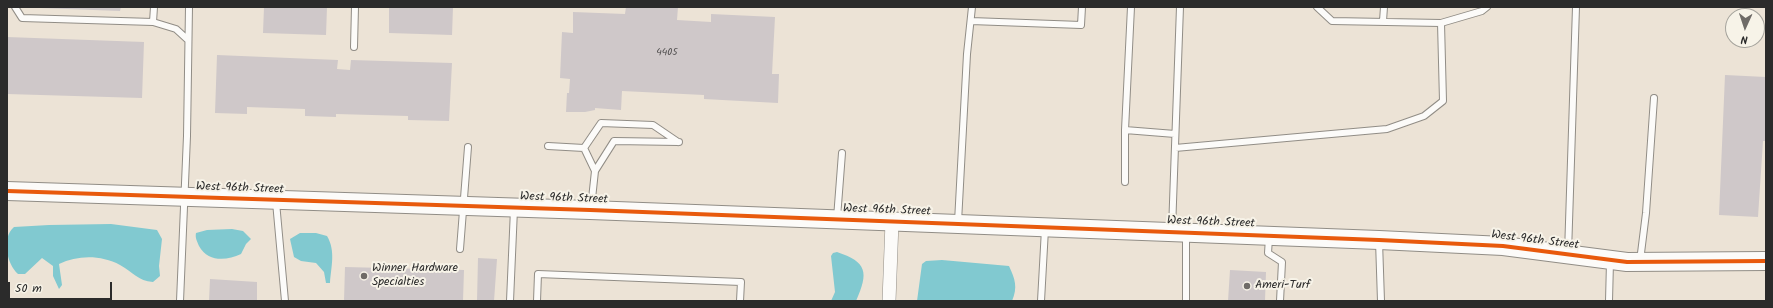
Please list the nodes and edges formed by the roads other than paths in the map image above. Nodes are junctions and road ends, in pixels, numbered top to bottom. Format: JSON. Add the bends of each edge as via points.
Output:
{"nodes":[{"id":1,"x":15,"y":7,"type":"edge"},
{"id":2,"x":154,"y":7,"type":"edge"},
{"id":3,"x":189,"y":7,"type":"edge"},
{"id":4,"x":356,"y":7,"type":"edge"},
{"id":5,"x":972,"y":7,"type":"edge"},
{"id":6,"x":1082,"y":7,"type":"edge"},
{"id":7,"x":1131,"y":7,"type":"edge"},
{"id":8,"x":1180,"y":7,"type":"edge"},
{"id":9,"x":1316,"y":7,"type":"edge"},
{"id":10,"x":1384,"y":7,"type":"edge"},
{"id":11,"x":1487,"y":7,"type":"edge"},
{"id":12,"x":1576,"y":7,"type":"edge"},
{"id":13,"x":972,"y":21,"type":"junction"},
{"id":14,"x":1383,"y":21,"type":"junction"},
{"id":15,"x":153,"y":22,"type":"junction"},
{"id":16,"x":1441,"y":23,"type":"junction"},
{"id":17,"x":188,"y":40,"type":"junction"},
{"id":18,"x":354,"y":47,"type":"dead end"},
{"id":19,"x":1654,"y":98,"type":"dead end"},
{"id":20,"x":1125,"y":130,"type":"junction"},
{"id":21,"x":1175,"y":134,"type":"junction"},
{"id":22,"x":548,"y":146,"type":"dead end"},
{"id":23,"x":468,"y":147,"type":"dead end"},
{"id":24,"x":584,"y":148,"type":"junction"},
{"id":25,"x":1175,"y":148,"type":"junction"},
{"id":26,"x":842,"y":153,"type":"dead end"},
{"id":27,"x":595,"y":171,"type":"junction"},
{"id":28,"x":1125,"y":182,"type":"dead end"},
{"id":29,"x":7,"y":191,"type":"edge"},
{"id":30,"x":184,"y":197,"type":"junction"},
{"id":31,"x":276,"y":200,"type":"junction"},
{"id":32,"x":463,"y":206,"type":"junction"},
{"id":33,"x":514,"y":208,"type":"junction"},
{"id":34,"x":590,"y":210,"type":"junction"},
{"id":35,"x":837,"y":219,"type":"junction"},
{"id":36,"x":892,"y":222,"type":"junction"},
{"id":37,"x":958,"y":224,"type":"junction"},
{"id":38,"x":1045,"y":227,"type":"junction"},
{"id":39,"x":1179,"y":232,"type":"junction"},
{"id":40,"x":1269,"y":236,"type":"junction"},
{"id":41,"x":1379,"y":240,"type":"junction"},
{"id":42,"x":460,"y":249,"type":"dead end"},
{"id":43,"x":1568,"y":255,"type":"junction"},
{"id":44,"x":1610,"y":260,"type":"junction"},
{"id":45,"x":1766,"y":261,"type":"edge"},
{"id":46,"x":1640,"y":262,"type":"junction"},
{"id":47,"x":180,"y":301,"type":"edge"},
{"id":48,"x":285,"y":301,"type":"edge"},
{"id":49,"x":510,"y":301,"type":"edge"},
{"id":50,"x":537,"y":301,"type":"edge"},
{"id":51,"x":740,"y":301,"type":"edge"},
{"id":52,"x":889,"y":301,"type":"edge"},
{"id":53,"x":1041,"y":301,"type":"edge"},
{"id":54,"x":1186,"y":301,"type":"edge"},
{"id":55,"x":1280,"y":301,"type":"edge"},
{"id":56,"x":1381,"y":301,"type":"edge"},
{"id":57,"x":1609,"y":301,"type":"edge"}],
"edges":[{"from":1,"to":15,"type":"lane","via":[[22,18]]},
{"from":2,"to":15,"type":"lane"},
{"from":3,"to":17,"type":"lane"},
{"from":4,"to":18,"type":"lane"},
{"from":5,"to":13,"type":"lane"},
{"from":6,"to":13,"type":"lane","via":[[1081,25]]},
{"from":7,"to":20,"type":"lane"},
{"from":8,"to":21,"type":"lane"},
{"from":9,"to":14,"type":"lane","via":[[1332,20]]},
{"from":10,"to":14,"type":"lane"},
{"from":11,"to":16,"type":"lane","via":[[1482,12]]},
{"from":12,"to":43,"type":"lane"},
{"from":13,"to":37,"type":"lane","via":[[967,54]]},
{"from":14,"to":16,"type":"lane"},
{"from":15,"to":17,"type":"lane","via":[[176,29]]},
{"from":16,"to":25,"type":"lane","via":[[1443,101],[1424,116],[1387,129]]},
{"from":17,"to":30,"type":"lane"},
{"from":19,"to":46,"type":"lane"},
{"from":20,"to":21,"type":"lane"},
{"from":20,"to":28,"type":"lane"},
{"from":21,"to":25,"type":"lane"},
{"from":22,"to":24,"type":"lane"},
{"from":23,"to":32,"type":"lane"},
{"from":24,"to":27,"type":"lane"},
{"from":24,"to":27,"type":"lane","via":[[602,123],[653,125],[679,142],[614,141]]},
{"from":25,"to":39,"type":"lane"},
{"from":26,"to":35,"type":"lane"},
{"from":27,"to":34,"type":"lane"},
{"from":29,"to":30,"type":"street","name":"West 96th Street"},
{"from":30,"to":31,"type":"street","name":"West 96th Street"},
{"from":30,"to":47,"type":"lane"},
{"from":31,"to":32,"type":"street","name":"West 96th Street"},
{"from":31,"to":48,"type":"lane"},
{"from":32,"to":33,"type":"street","name":"West 96th Street"},
{"from":32,"to":42,"type":"lane"},
{"from":33,"to":34,"type":"street","name":"West 96th Street"},
{"from":33,"to":49,"type":"lane"},
{"from":34,"to":35,"type":"street","name":"West 96th Street"},
{"from":35,"to":36,"type":"street","name":"West 96th Street"},
{"from":36,"to":37,"type":"street","name":"West 96th Street"},
{"from":36,"to":52,"type":"street"},
{"from":37,"to":38,"type":"street","name":"West 96th Street"},
{"from":38,"to":39,"type":"street","name":"West 96th Street"},
{"from":38,"to":53,"type":"lane"},
{"from":39,"to":40,"type":"street","name":"West 96th Street"},
{"from":39,"to":54,"type":"lane"},
{"from":40,"to":41,"type":"street","name":"West 96th Street"},
{"from":40,"to":55,"type":"lane","via":[[1268,253],[1282,262]]},
{"from":41,"to":43,"type":"street","name":"West 96th Street","via":[[1503,246]]},
{"from":41,"to":56,"type":"lane"},
{"from":43,"to":44,"type":"street","name":"West 96th Street"},
{"from":44,"to":46,"type":"street","name":"West 96th Street"},
{"from":44,"to":57,"type":"lane"},
{"from":45,"to":46,"type":"street","name":"West 96th Street"},
{"from":50,"to":51,"type":"lane","via":[[538,274],[741,282]]}]}
